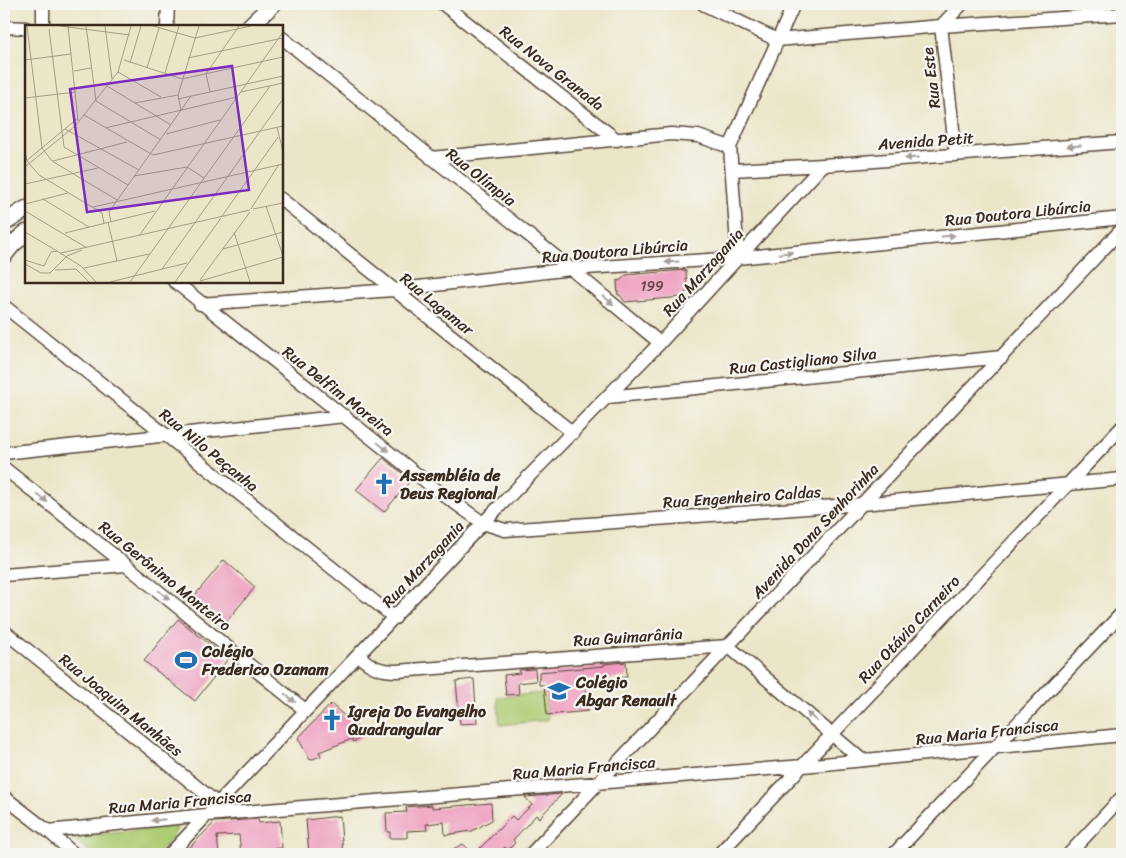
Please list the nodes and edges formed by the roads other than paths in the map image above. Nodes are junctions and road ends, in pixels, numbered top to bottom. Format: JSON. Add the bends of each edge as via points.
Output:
{"nodes":[{"id":1,"x":44,"y":4,"type":"edge"},
{"id":2,"x":168,"y":4,"type":"edge"},
{"id":3,"x":274,"y":4,"type":"edge"},
{"id":4,"x":443,"y":4,"type":"edge"},
{"id":5,"x":703,"y":4,"type":"edge"},
{"id":6,"x":794,"y":4,"type":"edge"},
{"id":7,"x":962,"y":4,"type":"edge"},
{"id":8,"x":1122,"y":14,"type":"edge"},
{"id":9,"x":259,"y":24,"type":"edge"},
{"id":10,"x":43,"y":25,"type":"edge"},
{"id":11,"x":168,"y":25,"type":"edge"},
{"id":12,"x":941,"y":26,"type":"junction"},
{"id":13,"x":4,"y":27,"type":"edge"},
{"id":14,"x":25,"y":28,"type":"edge"},
{"id":15,"x":282,"y":38,"type":"edge"},
{"id":16,"x":777,"y":40,"type":"junction"},
{"id":17,"x":617,"y":140,"type":"junction"},
{"id":18,"x":1122,"y":142,"type":"edge"},
{"id":19,"x":730,"y":146,"type":"junction"},
{"id":20,"x":956,"y":155,"type":"junction"},
{"id":21,"x":431,"y":158,"type":"junction"},
{"id":22,"x":822,"y":165,"type":"junction"},
{"id":23,"x":732,"y":170,"type":"junction"},
{"id":24,"x":282,"y":200,"type":"edge"},
{"id":25,"x":25,"y":210,"type":"edge"},
{"id":26,"x":1122,"y":218,"type":"edge"},
{"id":27,"x":4,"y":223,"type":"edge"},
{"id":28,"x":25,"y":225,"type":"edge"},
{"id":29,"x":1122,"y":229,"type":"edge"},
{"id":30,"x":25,"y":234,"type":"edge"},
{"id":31,"x":8,"y":249,"type":"edge"},
{"id":32,"x":738,"y":258,"type":"junction"},
{"id":33,"x":571,"y":269,"type":"junction"},
{"id":34,"x":175,"y":282,"type":"edge"},
{"id":35,"x":393,"y":290,"type":"junction"},
{"id":36,"x":200,"y":304,"type":"junction"},
{"id":37,"x":4,"y":306,"type":"edge"},
{"id":38,"x":660,"y":343,"type":"junction"},
{"id":39,"x":1002,"y":356,"type":"junction"},
{"id":40,"x":608,"y":397,"type":"junction"},
{"id":41,"x":345,"y":416,"type":"junction"},
{"id":42,"x":1122,"y":426,"type":"edge"},
{"id":43,"x":573,"y":433,"type":"junction"},
{"id":44,"x":165,"y":436,"type":"junction"},
{"id":45,"x":4,"y":453,"type":"edge"},
{"id":46,"x":4,"y":468,"type":"edge"},
{"id":47,"x":1122,"y":479,"type":"edge"},
{"id":48,"x":1068,"y":484,"type":"junction"},
{"id":49,"x":862,"y":504,"type":"junction"},
{"id":50,"x":483,"y":523,"type":"junction"},
{"id":51,"x":126,"y":565,"type":"junction"},
{"id":52,"x":4,"y":574,"type":"edge"},
{"id":53,"x":1122,"y":612,"type":"edge"},
{"id":54,"x":395,"y":618,"type":"junction"},
{"id":55,"x":4,"y":631,"type":"edge"},
{"id":56,"x":728,"y":646,"type":"junction"},
{"id":57,"x":359,"y":656,"type":"junction"},
{"id":58,"x":305,"y":710,"type":"junction"},
{"id":59,"x":832,"y":735,"type":"junction"},
{"id":60,"x":1122,"y":735,"type":"edge"},
{"id":61,"x":997,"y":747,"type":"junction"},
{"id":62,"x":862,"y":760,"type":"junction"},
{"id":63,"x":803,"y":766,"type":"junction"},
{"id":64,"x":598,"y":783,"type":"junction"},
{"id":65,"x":4,"y":797,"type":"edge"},
{"id":66,"x":1122,"y":797,"type":"edge"},
{"id":67,"x":218,"y":804,"type":"junction"},
{"id":68,"x":206,"y":815,"type":"junction"},
{"id":69,"x":48,"y":831,"type":"junction"},
{"id":70,"x":74,"y":854,"type":"edge"},
{"id":71,"x":170,"y":854,"type":"edge"},
{"id":72,"x":531,"y":854,"type":"edge"},
{"id":73,"x":719,"y":854,"type":"edge"},
{"id":74,"x":894,"y":854,"type":"edge"},
{"id":75,"x":1069,"y":854,"type":"edge"}],
"edges":[{"from":1,"to":10,"type":"street"},
{"from":2,"to":11,"type":"street"},
{"from":3,"to":9,"type":"street"},
{"from":4,"to":17,"type":"street","name":"Rua Nova Granada"},
{"from":5,"to":16,"type":"street"},
{"from":6,"to":16,"type":"street"},
{"from":7,"to":12,"type":"street"},
{"from":8,"to":12,"type":"street"},
{"from":12,"to":16,"type":"street"},
{"from":12,"to":20,"type":"street","name":"Rua Este"},
{"from":13,"to":14,"type":"street"},
{"from":15,"to":21,"type":"street","name":"Rua Olímpia"},
{"from":16,"to":19,"type":"street"},
{"from":17,"to":19,"type":"street","via":[[686,134]]},
{"from":17,"to":21,"type":"street"},
{"from":18,"to":20,"type":"street","name":"Avenida Petit","one_way":true},
{"from":19,"to":23,"type":"street"},
{"from":20,"to":22,"type":"street","name":"Avenida Petit","one_way":true},
{"from":21,"to":33,"type":"street","name":"Rua Olímpia"},
{"from":22,"to":23,"type":"street","name":"Avenida Petit"},
{"from":22,"to":32,"type":"street","name":"Rua Marzagania"},
{"from":23,"to":32,"type":"street"},
{"from":24,"to":35,"type":"street","name":"Rua Lagamar"},
{"from":25,"to":27,"type":"street"},
{"from":32,"to":26,"type":"street","name":"Rua Doutora Libúrcia","one_way":true},
{"from":28,"to":31,"type":"street"},
{"from":29,"to":39,"type":"street","name":"Avenida Dona Senhorinha"},
{"from":30,"to":31,"type":"street"},
{"from":32,"to":33,"type":"street","name":"Rua Doutora Libúrcia","one_way":true},
{"from":32,"to":38,"type":"street","name":"Rua Marzagania"},
{"from":33,"to":35,"type":"street","name":"Rua Doutora Libúrcia"},
{"from":33,"to":38,"type":"street","name":"Rua Olímpia","one_way":true},
{"from":34,"to":36,"type":"street","name":"Rua Delfim Moreira"},
{"from":35,"to":36,"type":"street","name":"Rua Doutora Libúrcia"},
{"from":35,"to":43,"type":"street","name":"Rua Lagamar"},
{"from":36,"to":41,"type":"street","name":"Rua Delfim Moreira"},
{"from":37,"to":44,"type":"street","name":"Rua Nilo Peçanha"},
{"from":38,"to":40,"type":"street","name":"Rua Marzagania"},
{"from":39,"to":40,"type":"street","name":"Rua Castigliano Silva"},
{"from":39,"to":49,"type":"street","name":"Avenida Dona Senhorinha"},
{"from":40,"to":43,"type":"street","name":"Rua Marzagania"},
{"from":41,"to":44,"type":"street"},
{"from":41,"to":50,"type":"street","name":"Rua Delfim Moreira","one_way":true},
{"from":42,"to":48,"type":"street","name":"Rua Otávio Carneiro"},
{"from":43,"to":50,"type":"street","name":"Rua Marzagania"},
{"from":44,"to":45,"type":"street"},
{"from":44,"to":54,"type":"street","name":"Rua Nilo Peçanha"},
{"from":46,"to":51,"type":"street","name":"Rua Gerônimo Monteiro","one_way":true},
{"from":47,"to":48,"type":"street","name":"Rua Engenheiro Caldas"},
{"from":48,"to":49,"type":"street","name":"Rua Engenheiro Caldas"},
{"from":48,"to":59,"type":"street","name":"Rua Otávio Carneiro"},
{"from":49,"to":50,"type":"street","name":"Rua Engenheiro Caldas","via":[[532,529],[505,530]]},
{"from":49,"to":56,"type":"street","name":"Avenida Dona Senhorinha"},
{"from":50,"to":54,"type":"street","name":"Rua Marzagania"},
{"from":51,"to":52,"type":"street"},
{"from":51,"to":58,"type":"street","name":"Rua Gerônimo Monteiro","one_way":true},
{"from":53,"to":61,"type":"street"},
{"from":54,"to":57,"type":"street","name":"Rua Marzagania"},
{"from":55,"to":67,"type":"street","name":"Rua Joaquim Manhães"},
{"from":56,"to":57,"type":"street","name":"Rua Guimarânia","via":[[397,670],[377,669]]},
{"from":59,"to":56,"type":"street","one_way":true},
{"from":56,"to":64,"type":"street","name":"Avenida Dona Senhorinha"},
{"from":57,"to":58,"type":"street","name":"Rua Marzagania"},
{"from":58,"to":67,"type":"street","name":"Rua Marzagania"},
{"from":59,"to":62,"type":"street"},
{"from":59,"to":63,"type":"street","name":"Rua Otávio Carneiro"},
{"from":60,"to":61,"type":"street","name":"Rua Maria Francisca"},
{"from":61,"to":62,"type":"street","name":"Rua Maria Francisca"},
{"from":61,"to":74,"type":"street"},
{"from":62,"to":63,"type":"street","name":"Rua Maria Francisca"},
{"from":63,"to":64,"type":"street","name":"Rua Maria Francisca"},
{"from":63,"to":73,"type":"street","name":"Rua Otávio Carneiro"},
{"from":64,"to":68,"type":"street","name":"Rua Maria Francisca"},
{"from":64,"to":72,"type":"street","name":"Avenida Dona Senhorinha"},
{"from":65,"to":69,"type":"street"},
{"from":66,"to":75,"type":"street"},
{"from":67,"to":68,"type":"street","name":"Rua Marzagania"},
{"from":68,"to":69,"type":"street","name":"Rua Maria Francisca","one_way":true},
{"from":68,"to":71,"type":"street","name":"Rua Marzagania"},
{"from":69,"to":70,"type":"street"}]}
